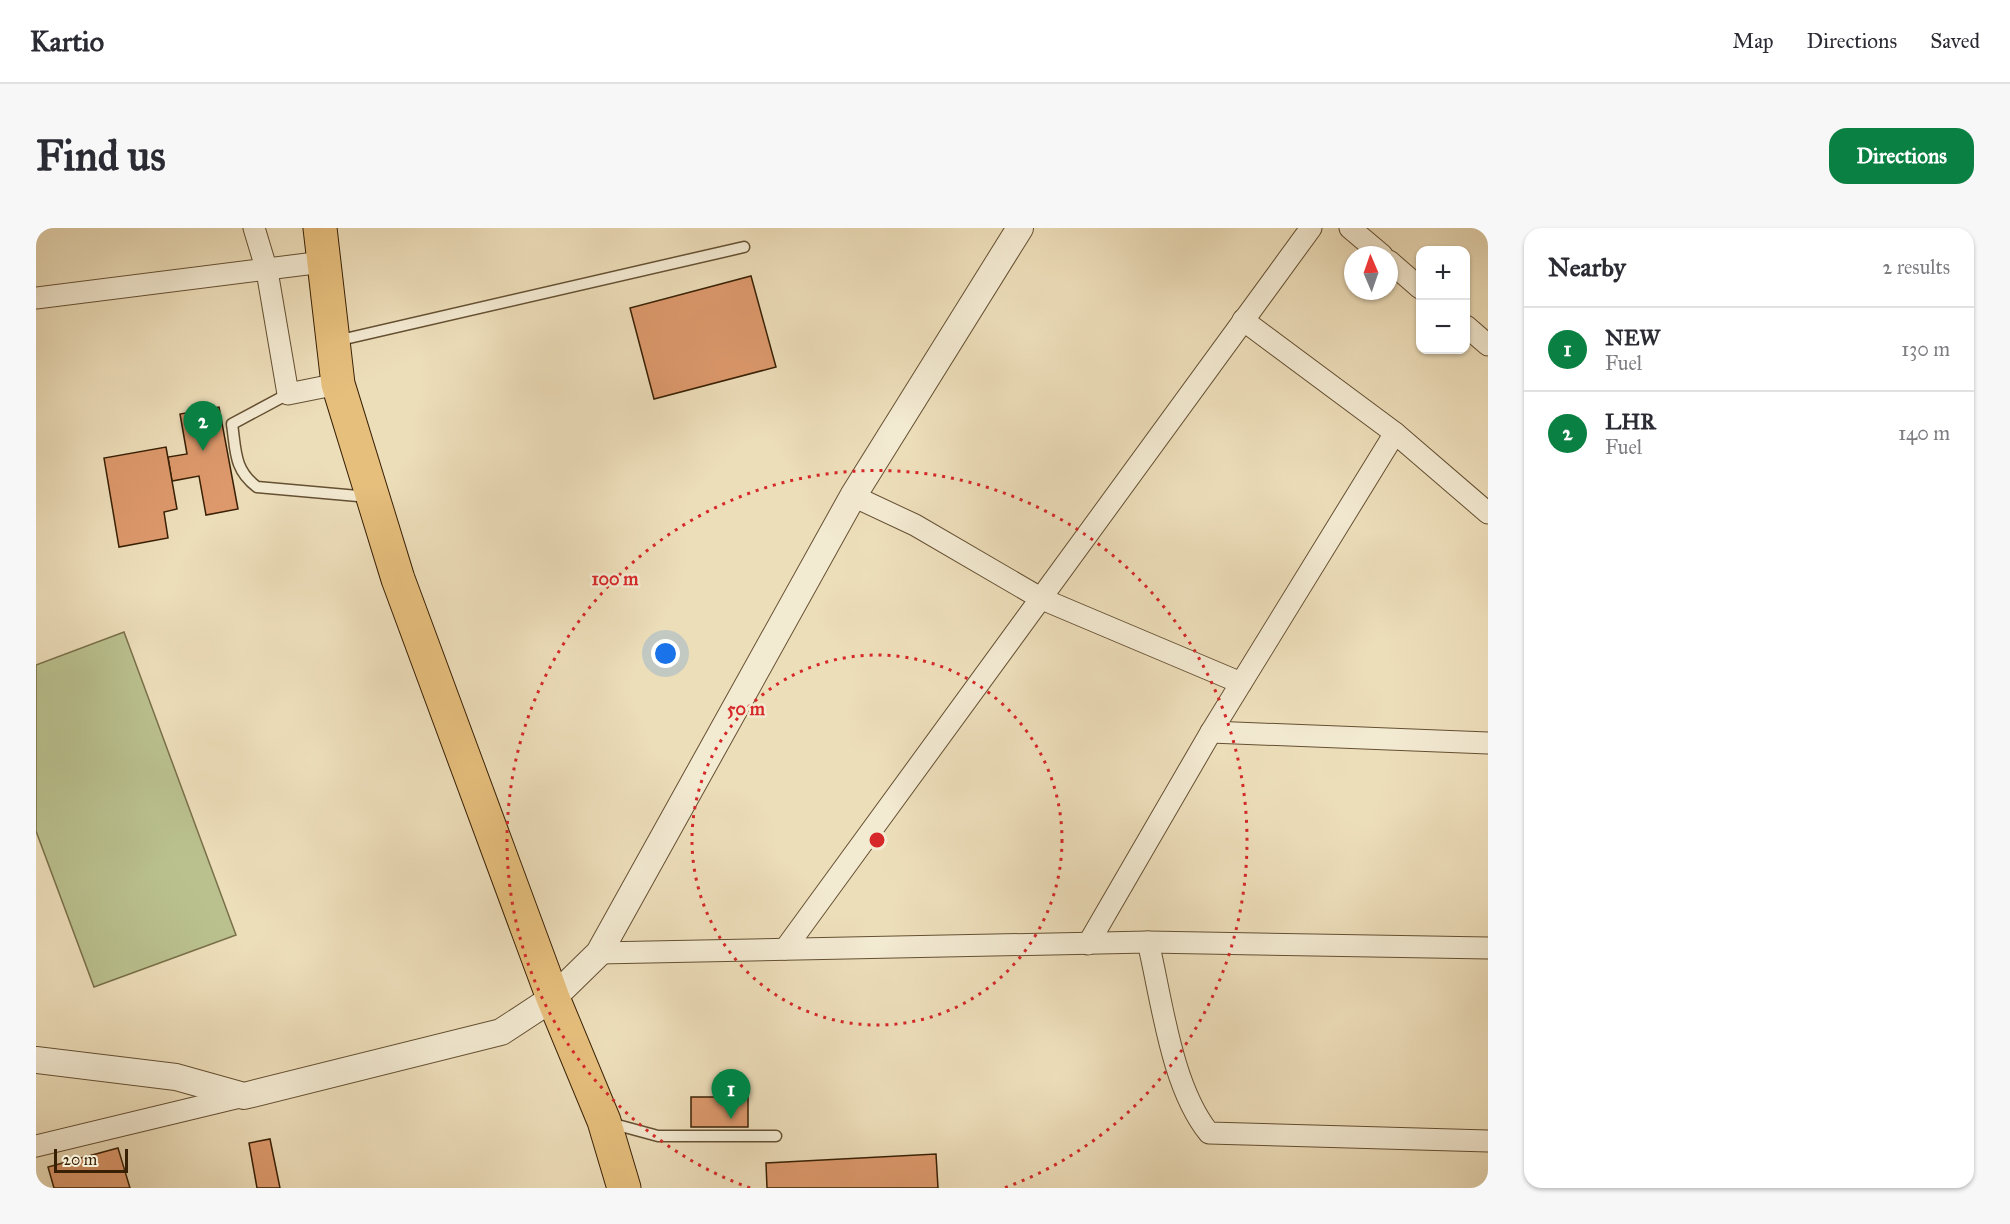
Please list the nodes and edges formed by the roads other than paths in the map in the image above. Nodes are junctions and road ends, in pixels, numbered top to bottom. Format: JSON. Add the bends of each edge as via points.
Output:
{"nodes":[{"id":1,"x":254,"y":228,"type":"edge"},
{"id":2,"x":320,"y":228,"type":"edge"},
{"id":3,"x":1020,"y":228,"type":"edge"},
{"id":4,"x":1311,"y":228,"type":"edge"},
{"id":5,"x":1350,"y":228,"type":"edge"},
{"id":6,"x":1371,"y":246,"type":"edge"},
{"id":7,"x":744,"y":247,"type":"dead end"},
{"id":8,"x":323,"y":262,"type":"junction"},
{"id":9,"x":1398,"y":269,"type":"edge"},
{"id":10,"x":267,"y":271,"type":"junction"},
{"id":11,"x":1416,"y":285,"type":"edge"},
{"id":12,"x":36,"y":298,"type":"edge"},
{"id":13,"x":1243,"y":320,"type":"junction"},
{"id":14,"x":1470,"y":329,"type":"edge"},
{"id":15,"x":333,"y":342,"type":"junction"},
{"id":16,"x":1488,"y":345,"type":"edge"},
{"id":17,"x":338,"y":384,"type":"junction"},
{"id":18,"x":288,"y":394,"type":"junction"},
{"id":19,"x":1395,"y":433,"type":"junction"},
{"id":20,"x":853,"y":496,"type":"junction"},
{"id":21,"x":373,"y":497,"type":"junction"},
{"id":22,"x":1488,"y":513,"type":"edge"},
{"id":23,"x":1042,"y":599,"type":"junction"},
{"id":24,"x":1241,"y":683,"type":"junction"},
{"id":25,"x":1211,"y":732,"type":"junction"},
{"id":26,"x":1488,"y":744,"type":"edge"},
{"id":27,"x":1148,"y":942,"type":"junction"},
{"id":28,"x":1088,"y":944,"type":"junction"},
{"id":29,"x":1488,"y":948,"type":"edge"},
{"id":30,"x":785,"y":949,"type":"junction"},
{"id":31,"x":599,"y":952,"type":"junction"},
{"id":32,"x":553,"y":998,"type":"junction"},
{"id":33,"x":36,"y":1060,"type":"edge"},
{"id":34,"x":244,"y":1096,"type":"junction"},
{"id":35,"x":604,"y":1121,"type":"junction"},
{"id":36,"x":776,"y":1136,"type":"dead end"},
{"id":37,"x":1488,"y":1141,"type":"edge"},
{"id":38,"x":36,"y":1146,"type":"edge"},
{"id":39,"x":624,"y":1188,"type":"edge"}],
"edges":[{"from":1,"to":10,"type":"street"},
{"from":2,"to":8,"type":"main road"},
{"from":3,"to":20,"type":"street"},
{"from":4,"to":13,"type":"street"},
{"from":5,"to":6,"type":"street"},
{"from":7,"to":15,"type":"lane"},
{"from":8,"to":10,"type":"street"},
{"from":8,"to":15,"type":"main road"},
{"from":9,"to":11,"type":"street"},
{"from":10,"to":12,"type":"street"},
{"from":10,"to":18,"type":"street"},
{"from":13,"to":19,"type":"street"},
{"from":13,"to":23,"type":"street"},
{"from":14,"to":16,"type":"street"},
{"from":15,"to":17,"type":"main road"},
{"from":17,"to":18,"type":"street"},
{"from":17,"to":21,"type":"main road"},
{"from":18,"to":21,"type":"lane","via":[[232,424],[237,461],[244,477],[257,487]]},
{"from":19,"to":22,"type":"street"},
{"from":19,"to":24,"type":"street"},
{"from":20,"to":23,"type":"street","via":[[915,525]]},
{"from":20,"to":31,"type":"street"},
{"from":21,"to":32,"type":"main road","via":[[398,579]]},
{"from":23,"to":24,"type":"street"},
{"from":23,"to":30,"type":"street"},
{"from":24,"to":25,"type":"street"},
{"from":25,"to":26,"type":"street"},
{"from":25,"to":28,"type":"street"},
{"from":27,"to":28,"type":"street"},
{"from":27,"to":29,"type":"street"},
{"from":27,"to":37,"type":"street","via":[[1179,1079],[1196,1117],[1209,1132]]},
{"from":28,"to":30,"type":"street"},
{"from":30,"to":31,"type":"street"},
{"from":31,"to":32,"type":"street"},
{"from":32,"to":34,"type":"street","via":[[501,1032]]},
{"from":32,"to":35,"type":"main road"},
{"from":33,"to":34,"type":"street","via":[[176,1077]]},
{"from":34,"to":38,"type":"street"},
{"from":35,"to":36,"type":"lane","via":[[658,1136]]},
{"from":35,"to":39,"type":"main road"}]}
